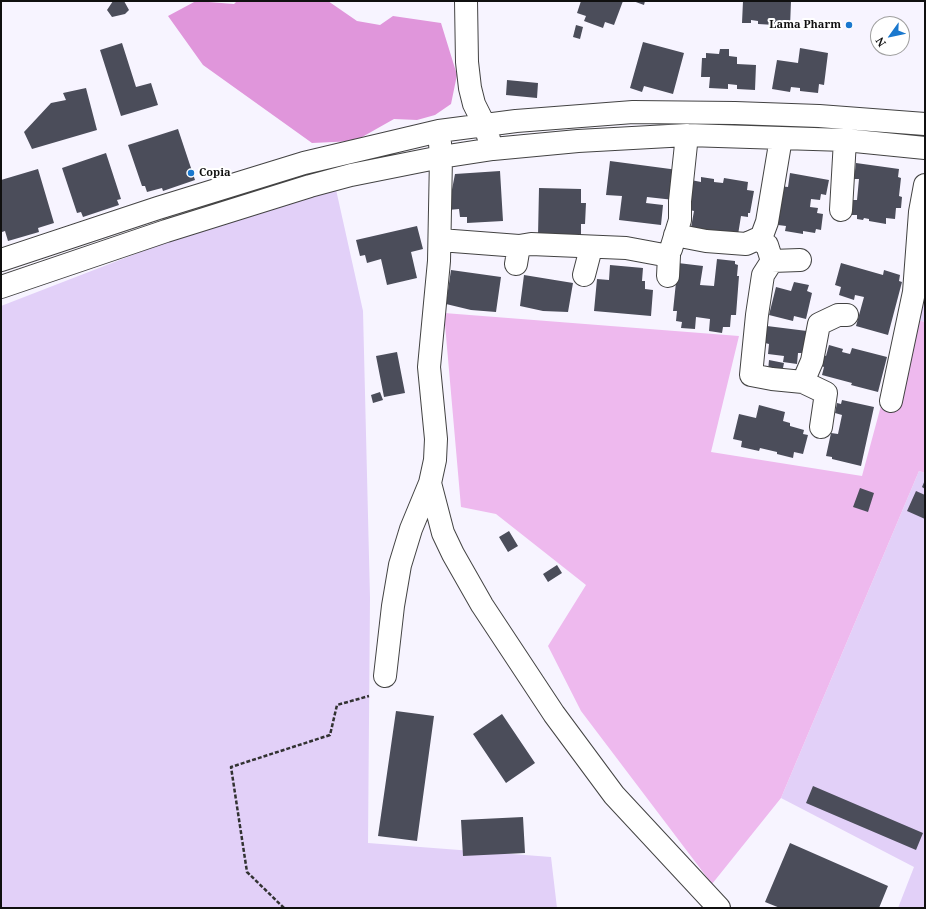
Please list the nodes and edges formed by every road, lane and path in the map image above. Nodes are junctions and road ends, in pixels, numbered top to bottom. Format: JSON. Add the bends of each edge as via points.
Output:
{"nodes":[{"id":1,"x":466,"y":1,"type":"edge"},
{"id":2,"x":925,"y":124,"type":"edge"},
{"id":3,"x":485,"y":126,"type":"junction"},
{"id":4,"x":439,"y":131,"type":"junction"},
{"id":5,"x":687,"y":135,"type":"junction"},
{"id":6,"x":782,"y":138,"type":"junction"},
{"id":7,"x":845,"y":140,"type":"junction"},
{"id":8,"x":925,"y":148,"type":"edge"},
{"id":9,"x":493,"y":149,"type":"junction"},
{"id":10,"x":441,"y":158,"type":"junction"},
{"id":11,"x":925,"y":185,"type":"edge"},
{"id":12,"x":841,"y":210,"type":"dead end"},
{"id":13,"x":675,"y":235,"type":"junction"},
{"id":14,"x":440,"y":240,"type":"junction"},
{"id":15,"x":760,"y":242,"type":"junction"},
{"id":16,"x":591,"y":248,"type":"junction"},
{"id":17,"x":1,"y":260,"type":"edge"},
{"id":18,"x":800,"y":260,"type":"dead end"},
{"id":19,"x":772,"y":261,"type":"junction"},
{"id":20,"x":584,"y":275,"type":"dead end"},
{"id":21,"x":1,"y":287,"type":"edge"},
{"id":22,"x":847,"y":315,"type":"dead end"},
{"id":23,"x":803,"y":382,"type":"junction"},
{"id":24,"x":891,"y":401,"type":"dead end"},
{"id":25,"x":821,"y":427,"type":"dead end"},
{"id":26,"x":430,"y":483,"type":"junction"},
{"id":27,"x":385,"y":676,"type":"dead end"},
{"id":28,"x":369,"y":696,"type":"dead end"},
{"id":29,"x":284,"y":908,"type":"edge"},
{"id":30,"x":719,"y":908,"type":"edge"}],
"edges":[{"from":1,"to":3,"type":"street","via":[[470,88]]},
{"from":2,"to":3,"type":"street","via":[[819,116],[633,112],[516,120]]},
{"from":3,"to":4,"type":"street"},
{"from":3,"to":9,"type":"street"},
{"from":4,"to":10,"type":"street"},
{"from":4,"to":17,"type":"street","via":[[304,163]]},
{"from":5,"to":6,"type":"street"},
{"from":5,"to":9,"type":"street"},
{"from":5,"to":13,"type":"street","via":[[680,220]]},
{"from":6,"to":7,"type":"street"},
{"from":6,"to":15,"type":"street","via":[[769,215]]},
{"from":7,"to":8,"type":"street"},
{"from":7,"to":12,"type":"street"},
{"from":9,"to":10,"type":"street"},
{"from":10,"to":14,"type":"street"},
{"from":10,"to":21,"type":"street","via":[[351,175],[310,186]]},
{"from":11,"to":24,"type":"street","via":[[920,212],[914,292]]},
{"from":13,"to":15,"type":"street","via":[[706,241],[746,244],[757,239]]},
{"from":13,"to":16,"type":"street","via":[[668,266],[626,248]]},
{"from":14,"to":16,"type":"street","via":[[517,255],[532,244]]},
{"from":14,"to":26,"type":"street","via":[[429,367],[436,439]]},
{"from":15,"to":19,"type":"street","via":[[766,245]]},
{"from":16,"to":20,"type":"street"},
{"from":18,"to":19,"type":"street"},
{"from":19,"to":23,"type":"street","via":[[763,275],[751,375]]},
{"from":22,"to":23,"type":"street","via":[[838,315],[819,324],[812,361]]},
{"from":23,"to":25,"type":"street","via":[[826,393]]},
{"from":26,"to":27,"type":"street","via":[[400,565],[392,606]]},
{"from":26,"to":30,"type":"street","via":[[443,533],[453,554],[482,605],[554,714],[614,795]]},
{"from":28,"to":29,"type":"path","via":[[337,705],[330,735],[231,767],[247,872]]}]}
